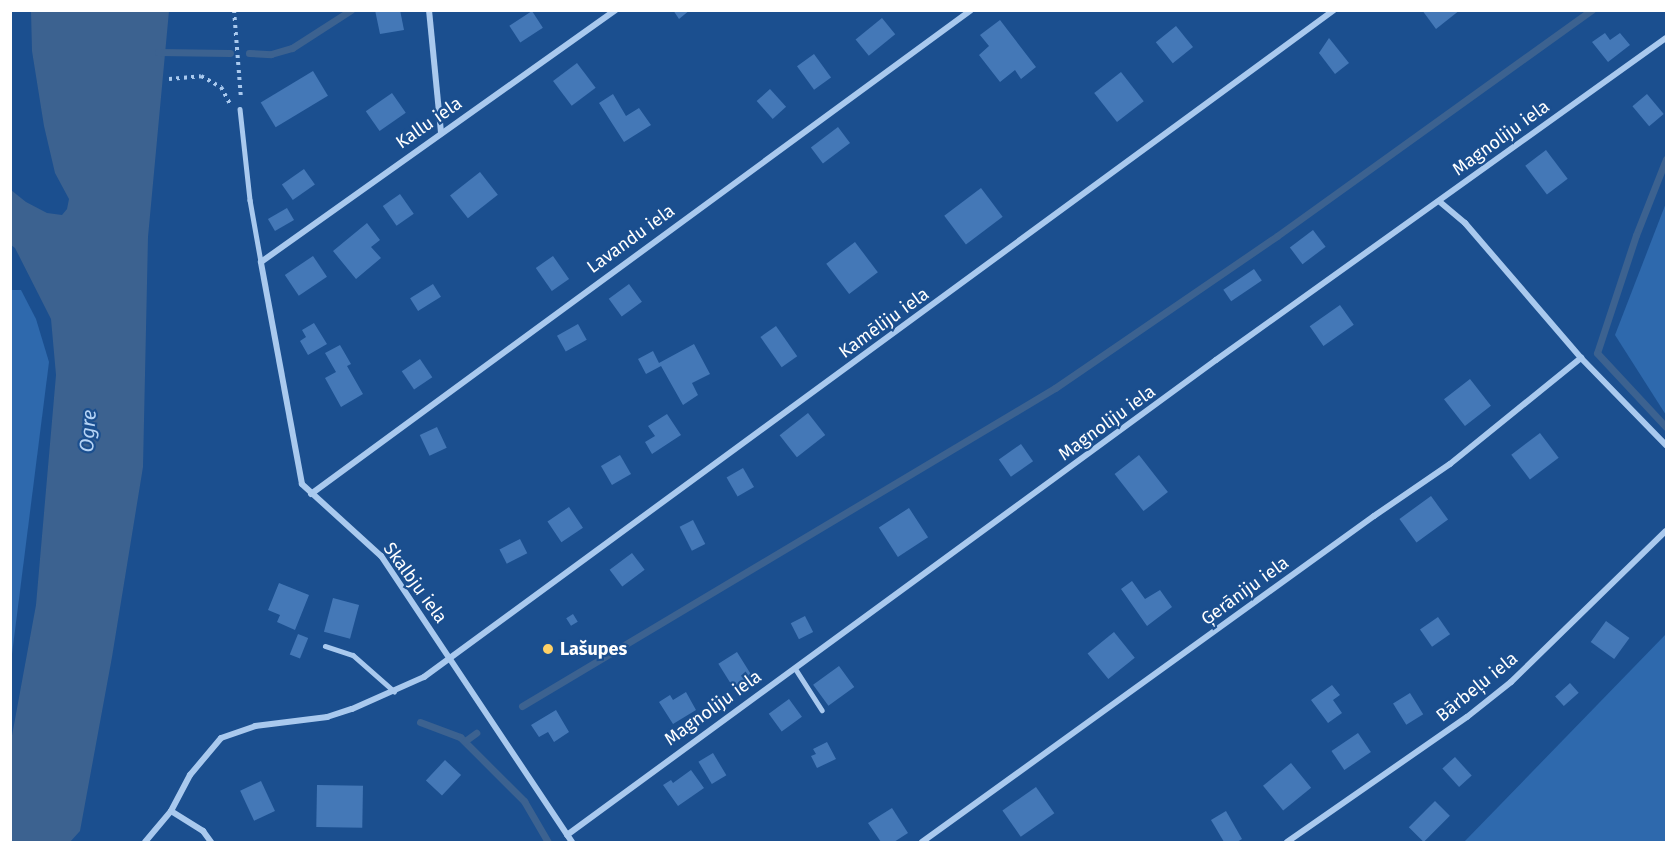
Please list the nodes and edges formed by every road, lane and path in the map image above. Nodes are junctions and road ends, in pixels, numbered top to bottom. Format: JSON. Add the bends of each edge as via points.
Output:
{"nodes":[{"id":1,"x":234,"y":10,"type":"edge"},
{"id":2,"x":429,"y":10,"type":"edge"},
{"id":3,"x":615,"y":10,"type":"edge"},
{"id":4,"x":971,"y":10,"type":"edge"},
{"id":5,"x":1334,"y":10,"type":"edge"},
{"id":6,"x":1666,"y":38,"type":"edge"},
{"id":7,"x":169,"y":79,"type":"dead end"},
{"id":8,"x":241,"y":112,"type":"junction"},
{"id":9,"x":441,"y":133,"type":"junction"},
{"id":10,"x":1440,"y":202,"type":"junction"},
{"id":11,"x":261,"y":262,"type":"junction"},
{"id":12,"x":1581,"y":358,"type":"junction"},
{"id":13,"x":1666,"y":445,"type":"edge"},
{"id":14,"x":310,"y":494,"type":"junction"},
{"id":15,"x":1666,"y":531,"type":"edge"},
{"id":16,"x":325,"y":646,"type":"dead end"},
{"id":17,"x":451,"y":660,"type":"junction"},
{"id":18,"x":795,"y":668,"type":"junction"},
{"id":19,"x":394,"y":691,"type":"junction"},
{"id":20,"x":822,"y":710,"type":"dead end"},
{"id":21,"x":171,"y":811,"type":"junction"},
{"id":22,"x":567,"y":835,"type":"junction"},
{"id":23,"x":146,"y":843,"type":"edge"},
{"id":24,"x":212,"y":843,"type":"edge"},
{"id":25,"x":572,"y":843,"type":"edge"},
{"id":26,"x":922,"y":843,"type":"edge"},
{"id":27,"x":1287,"y":843,"type":"edge"}],
"edges":[{"from":1,"to":8,"type":"path"},
{"from":2,"to":9,"type":"street"},
{"from":3,"to":9,"type":"street","name":"Kallu iela"},
{"from":4,"to":14,"type":"street","name":"Lavandu iela"},
{"from":5,"to":17,"type":"street","name":"Kamēliju iela"},
{"from":6,"to":10,"type":"street","name":"Magnoliju iela"},
{"from":7,"to":8,"type":"path","via":[[201,75],[214,81]]},
{"from":8,"to":11,"type":"lane"},
{"from":9,"to":11,"type":"street","name":"Kallu iela"},
{"from":10,"to":12,"type":"street","via":[[1465,224]]},
{"from":10,"to":18,"type":"street","name":"Magnoliju iela","via":[[1216,360]]},
{"from":11,"to":14,"type":"street","name":"Skalbju iela","via":[[297,463],[302,484]]},
{"from":12,"to":13,"type":"street"},
{"from":12,"to":26,"type":"street","name":"Ģerāniju iela","via":[[1450,464]]},
{"from":14,"to":17,"type":"street","name":"Skalbju iela","via":[[381,556]]},
{"from":15,"to":27,"type":"street","name":"Bārbeļu iela","via":[[1511,682]]},
{"from":16,"to":19,"type":"lane","via":[[353,655]]},
{"from":17,"to":19,"type":"street","name":"Kamēliju iela"},
{"from":17,"to":22,"type":"street","name":"Skalbju iela"},
{"from":18,"to":20,"type":"lane"},
{"from":18,"to":22,"type":"street","name":"Magnoliju iela"},
{"from":19,"to":21,"type":"street","name":"Kamēliju iela","via":[[327,717],[255,726],[222,738],[190,775]]},
{"from":21,"to":23,"type":"street","name":"Kamēliju iela"},
{"from":21,"to":24,"type":"street","via":[[203,831]]},
{"from":22,"to":25,"type":"street","name":"Skalbju iela"}]}
